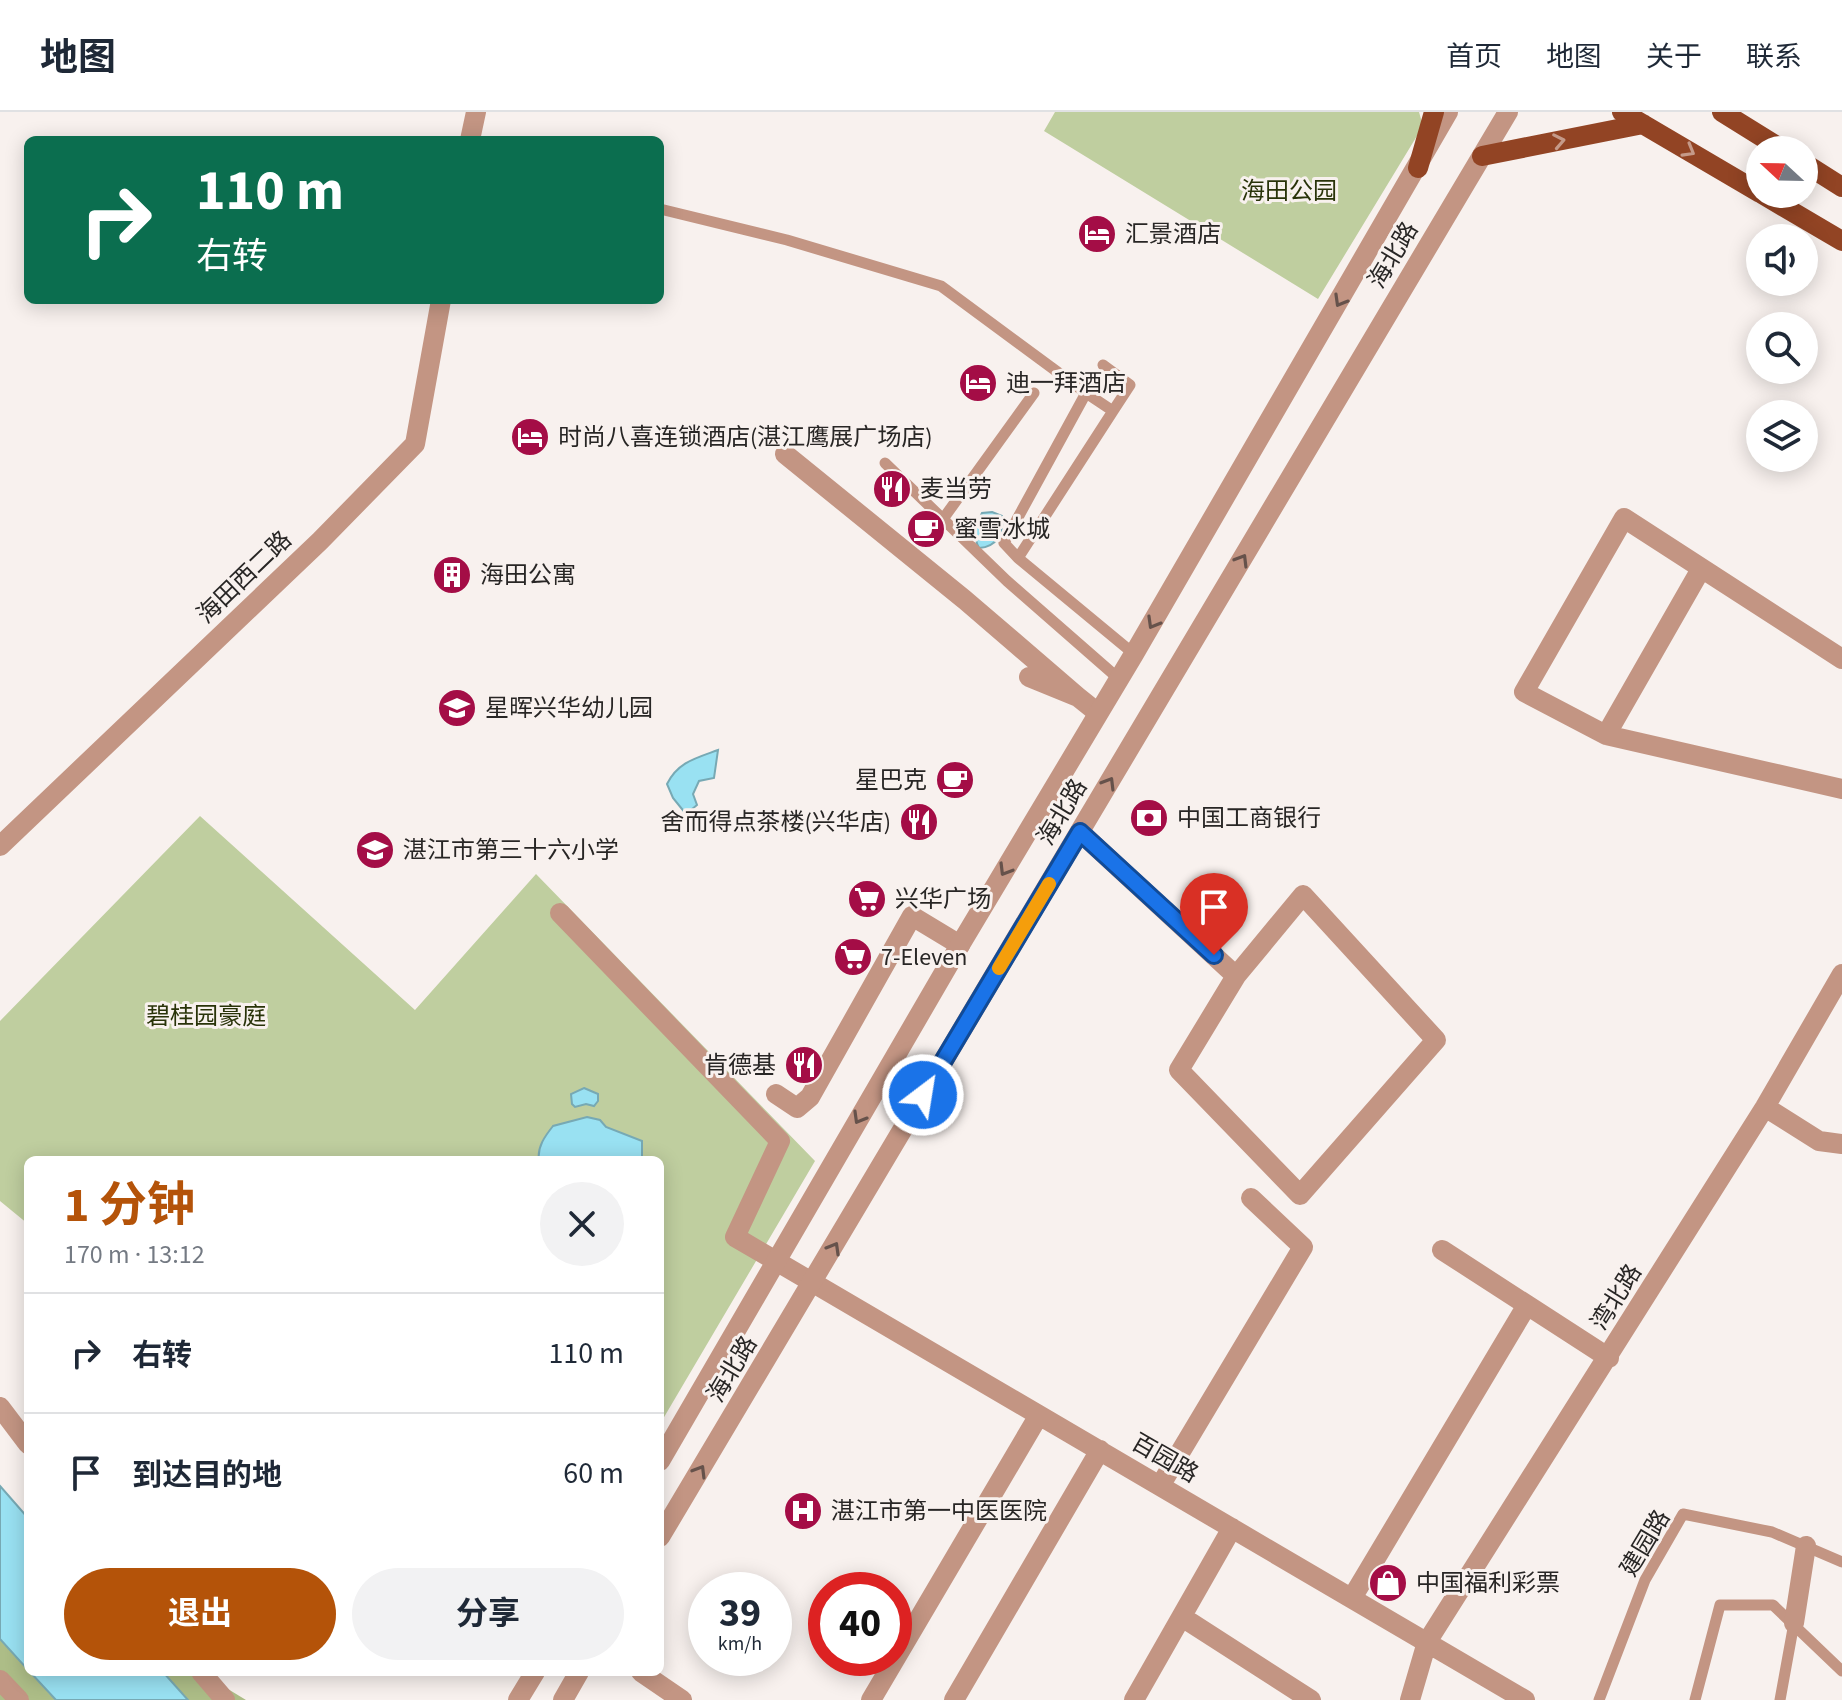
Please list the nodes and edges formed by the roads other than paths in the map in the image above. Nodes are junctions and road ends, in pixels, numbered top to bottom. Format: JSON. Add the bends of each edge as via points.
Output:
{"nodes":[{"id":1,"x":476,"y":112,"type":"edge"},
{"id":2,"x":1434,"y":112,"type":"edge"},
{"id":3,"x":1448,"y":112,"type":"edge"},
{"id":4,"x":1508,"y":112,"type":"edge"},
{"id":5,"x":1622,"y":112,"type":"edge"},
{"id":6,"x":1722,"y":112,"type":"edge"},
{"id":7,"x":1643,"y":124,"type":"junction"},
{"id":8,"x":471,"y":136,"type":"edge"},
{"id":9,"x":1761,"y":136,"type":"edge"},
{"id":10,"x":1482,"y":156,"type":"junction"},
{"id":11,"x":1418,"y":168,"type":"junction"},
{"id":12,"x":1818,"y":172,"type":"edge"},
{"id":13,"x":1746,"y":184,"type":"edge"},
{"id":14,"x":1842,"y":187,"type":"edge"},
{"id":15,"x":1786,"y":208,"type":"edge"},
{"id":16,"x":664,"y":210,"type":"edge"},
{"id":17,"x":1842,"y":241,"type":"edge"},
{"id":18,"x":440,"y":304,"type":"edge"},
{"id":19,"x":1103,"y":365,"type":"dead end"},
{"id":20,"x":1034,"y":393,"type":"dead end"},
{"id":21,"x":1086,"y":393,"type":"junction"},
{"id":22,"x":1113,"y":411,"type":"junction"},
{"id":23,"x":785,"y":454,"type":"dead end"},
{"id":24,"x":885,"y":463,"type":"dead end"},
{"id":25,"x":943,"y":519,"type":"junction"},
{"id":26,"x":1018,"y":558,"type":"junction"},
{"id":27,"x":1701,"y":569,"type":"junction"},
{"id":28,"x":1134,"y":654,"type":"junction"},
{"id":29,"x":1842,"y":659,"type":"edge"},
{"id":30,"x":1029,"y":677,"type":"dead end"},
{"id":31,"x":1119,"y":679,"type":"junction"},
{"id":32,"x":1078,"y":697,"type":"junction"},
{"id":33,"x":1098,"y":713,"type":"junction"},
{"id":34,"x":1606,"y":735,"type":"junction"},
{"id":35,"x":1842,"y":789,"type":"edge"},
{"id":36,"x":1080,"y":832,"type":"junction"},
{"id":37,"x":0,"y":846,"type":"edge"},
{"id":38,"x":560,"y":913,"type":"dead end"},
{"id":39,"x":960,"y":945,"type":"junction"},
{"id":40,"x":1842,"y":974,"type":"edge"},
{"id":41,"x":1236,"y":976,"type":"junction"},
{"id":42,"x":776,"y":1094,"type":"dead end"},
{"id":43,"x":1765,"y":1107,"type":"junction"},
{"id":44,"x":1842,"y":1144,"type":"edge"},
{"id":45,"x":1251,"y":1198,"type":"dead end"},
{"id":46,"x":1442,"y":1250,"type":"dead end"},
{"id":47,"x":777,"y":1262,"type":"junction"},
{"id":48,"x":814,"y":1283,"type":"junction"},
{"id":49,"x":1527,"y":1305,"type":"junction"},
{"id":50,"x":1609,"y":1358,"type":"junction"},
{"id":51,"x":0,"y":1407,"type":"edge"},
{"id":52,"x":1039,"y":1415,"type":"junction"},
{"id":53,"x":24,"y":1439,"type":"edge"},
{"id":54,"x":1100,"y":1450,"type":"junction"},
{"id":55,"x":664,"y":1454,"type":"edge"},
{"id":56,"x":1160,"y":1486,"type":"junction"},
{"id":57,"x":1232,"y":1528,"type":"junction"},
{"id":58,"x":664,"y":1530,"type":"edge"},
{"id":59,"x":1806,"y":1546,"type":"junction"},
{"id":60,"x":1842,"y":1562,"type":"edge"},
{"id":61,"x":1352,"y":1598,"type":"junction"},
{"id":62,"x":1182,"y":1617,"type":"junction"},
{"id":63,"x":1794,"y":1623,"type":"junction"},
{"id":64,"x":1427,"y":1642,"type":"junction"},
{"id":65,"x":1842,"y":1671,"type":"edge"},
{"id":66,"x":204,"y":1676,"type":"edge"},
{"id":67,"x":533,"y":1676,"type":"edge"},
{"id":68,"x":577,"y":1676,"type":"edge"},
{"id":69,"x":647,"y":1676,"type":"edge"},
{"id":70,"x":0,"y":1680,"type":"edge"},
{"id":71,"x":19,"y":1700,"type":"edge"},
{"id":72,"x":225,"y":1700,"type":"edge"},
{"id":73,"x":518,"y":1700,"type":"edge"},
{"id":74,"x":563,"y":1700,"type":"edge"},
{"id":75,"x":682,"y":1700,"type":"edge"},
{"id":76,"x":871,"y":1700,"type":"edge"},
{"id":77,"x":954,"y":1700,"type":"edge"},
{"id":78,"x":1134,"y":1700,"type":"edge"},
{"id":79,"x":1311,"y":1700,"type":"edge"},
{"id":80,"x":1410,"y":1700,"type":"edge"},
{"id":81,"x":1525,"y":1700,"type":"edge"},
{"id":82,"x":1599,"y":1700,"type":"edge"},
{"id":83,"x":1695,"y":1700,"type":"edge"},
{"id":84,"x":1780,"y":1700,"type":"edge"}],
"edges":[{"from":1,"to":8,"type":"street"},
{"from":2,"to":11,"type":"main road"},
{"from":3,"to":11,"type":"street","name":"海北路"},
{"from":4,"to":10,"type":"street","name":"海北路"},
{"from":5,"to":7,"type":"main road"},
{"from":6,"to":9,"type":"main road"},
{"from":10,"to":7,"type":"main road","one_way":true},
{"from":7,"to":13,"type":"main road","one_way":true},
{"from":36,"to":10,"type":"street","name":"海北路","one_way":true},
{"from":11,"to":28,"type":"street","name":"海北路","one_way":true},
{"from":12,"to":14,"type":"main road"},
{"from":15,"to":17,"type":"main road"},
{"from":16,"to":21,"type":"lane","via":[[941,286]]},
{"from":18,"to":37,"type":"street","name":"海田西二路","via":[[415,444]]},
{"from":19,"to":22,"type":"lane","via":[[1130,385]]},
{"from":20,"to":25,"type":"lane"},
{"from":21,"to":22,"type":"lane"},
{"from":21,"to":26,"type":"lane","via":[[1004,543]]},
{"from":22,"to":26,"type":"lane"},
{"from":23,"to":32,"type":"street"},
{"from":24,"to":25,"type":"lane"},
{"from":25,"to":31,"type":"lane"},
{"from":26,"to":28,"type":"lane"},
{"from":27,"to":29,"type":"street"},
{"from":27,"to":34,"type":"street"},
{"from":27,"to":34,"type":"street","via":[[1624,518],[1524,692]]},
{"from":28,"to":31,"type":"street","name":"海北路"},
{"from":30,"to":32,"type":"street"},
{"from":31,"to":33,"type":"street","name":"海北路"},
{"from":32,"to":33,"type":"street"},
{"from":33,"to":39,"type":"street","name":"海北路","one_way":true},
{"from":34,"to":35,"type":"street"},
{"from":36,"to":41,"type":"street"},
{"from":48,"to":36,"type":"street","name":"海北路","one_way":true},
{"from":38,"to":47,"type":"street","name":"百园路","via":[[780,1141],[735,1237]]},
{"from":39,"to":42,"type":"street","via":[[912,916],[810,1097],[797,1108]]},
{"from":39,"to":47,"type":"street","name":"海北路","one_way":true},
{"from":40,"to":43,"type":"street","name":"湾北路"},
{"from":41,"to":41,"type":"street","via":[[1179,1070],[1300,1195],[1436,1040],[1303,895]]},
{"from":43,"to":44,"type":"street","via":[[1819,1141]]},
{"from":43,"to":50,"type":"street","name":"湾北路"},
{"from":45,"to":56,"type":"street","via":[[1303,1247]]},
{"from":46,"to":49,"type":"street"},
{"from":47,"to":48,"type":"street","name":"百园路"},
{"from":47,"to":55,"type":"street","name":"海北路"},
{"from":48,"to":52,"type":"street","name":"百园路"},
{"from":58,"to":48,"type":"street","name":"海北路","one_way":true},
{"from":49,"to":50,"type":"street"},
{"from":49,"to":61,"type":"street"},
{"from":50,"to":64,"type":"street","name":"湾北路"},
{"from":51,"to":53,"type":"street"},
{"from":52,"to":54,"type":"street","name":"百园路"},
{"from":52,"to":76,"type":"street"},
{"from":54,"to":56,"type":"street","name":"百园路"},
{"from":54,"to":77,"type":"street"},
{"from":56,"to":57,"type":"street","name":"百园路"},
{"from":57,"to":61,"type":"street","name":"百园路"},
{"from":57,"to":62,"type":"street"},
{"from":59,"to":60,"type":"lane","name":"建园路"},
{"from":59,"to":63,"type":"street"},
{"from":59,"to":82,"type":"lane","name":"建园路","via":[[1772,1532],[1683,1514],[1645,1580]]},
{"from":61,"to":64,"type":"street","name":"百园路"},
{"from":62,"to":78,"type":"street"},
{"from":62,"to":79,"type":"street"},
{"from":63,"to":65,"type":"lane"},
{"from":63,"to":83,"type":"lane","via":[[1773,1605],[1720,1605]]},
{"from":63,"to":84,"type":"lane"},
{"from":64,"to":80,"type":"street","name":"湾北路"},
{"from":64,"to":81,"type":"street","name":"百园路"},
{"from":66,"to":72,"type":"street"},
{"from":67,"to":73,"type":"street"},
{"from":68,"to":74,"type":"street"},
{"from":69,"to":75,"type":"street"},
{"from":70,"to":71,"type":"street"}]}
